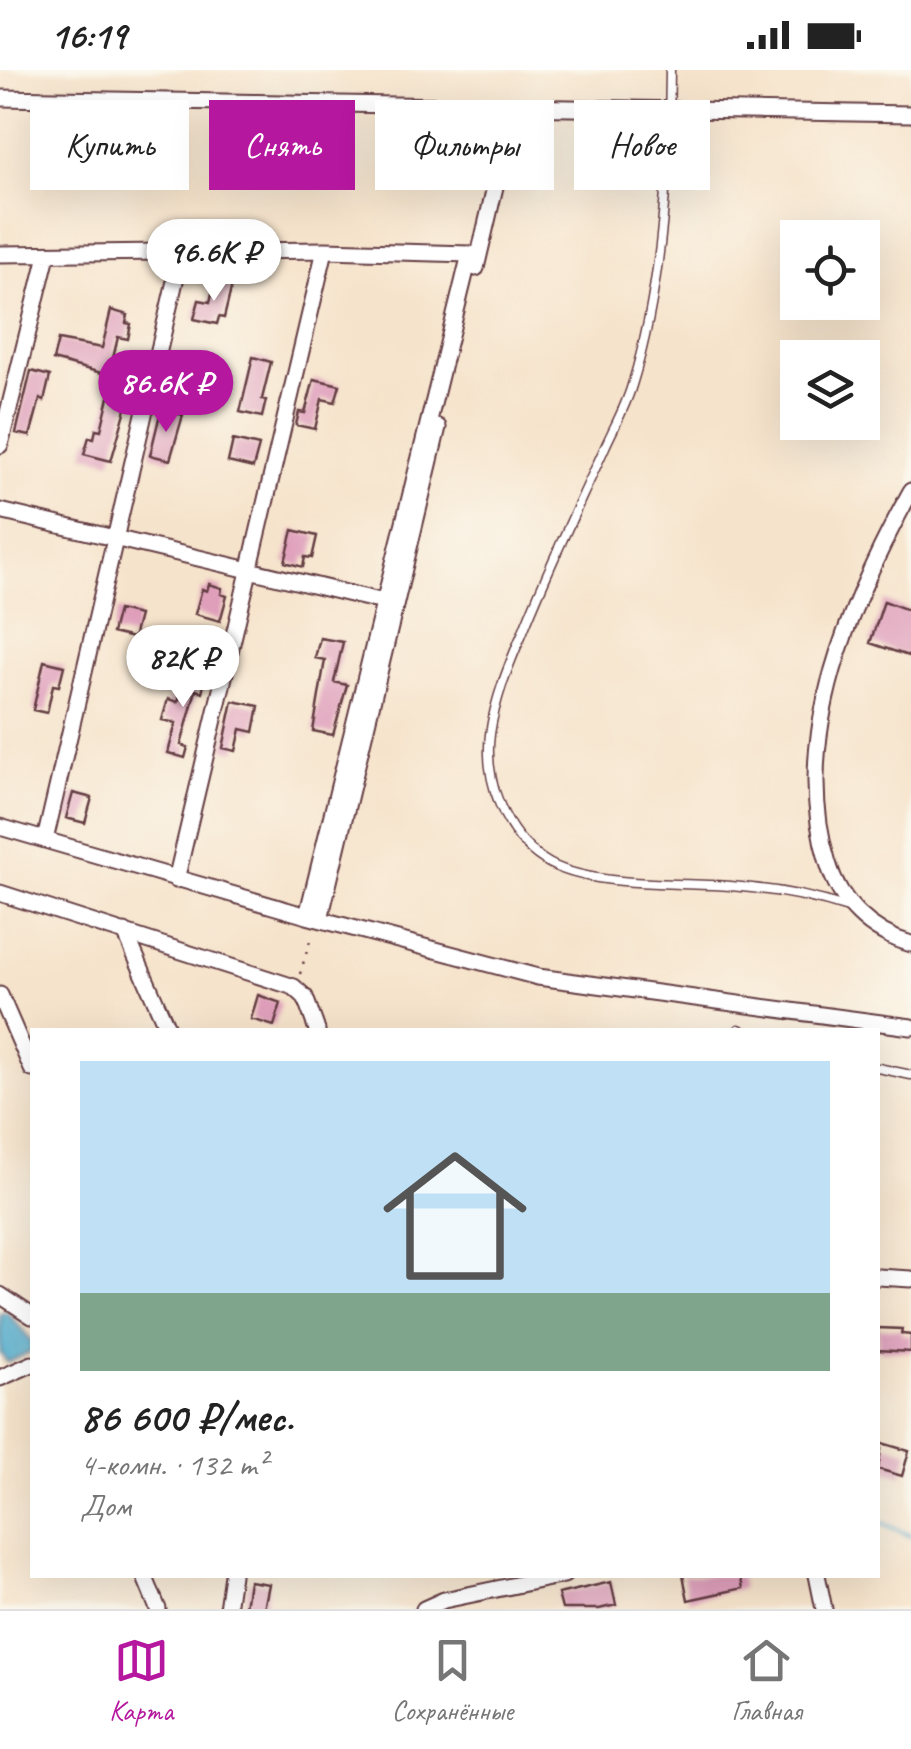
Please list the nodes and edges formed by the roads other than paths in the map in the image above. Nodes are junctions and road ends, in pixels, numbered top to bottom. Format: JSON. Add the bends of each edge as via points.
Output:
{"nodes":[{"id":1,"x":670,"y":70,"type":"edge"},
{"id":2,"x":0,"y":98,"type":"edge"},
{"id":3,"x":668,"y":100,"type":"edge"},
{"id":4,"x":375,"y":104,"type":"edge"},
{"id":5,"x":710,"y":110,"type":"edge"},
{"id":6,"x":911,"y":114,"type":"edge"},
{"id":7,"x":493,"y":190,"type":"edge"},
{"id":8,"x":665,"y":190,"type":"edge"},
{"id":9,"x":325,"y":250,"type":"junction"},
{"id":10,"x":182,"y":251,"type":"junction"},
{"id":11,"x":0,"y":254,"type":"edge"},
{"id":12,"x":47,"y":255,"type":"junction"},
{"id":13,"x":0,"y":446,"type":"edge"},
{"id":14,"x":911,"y":491,"type":"edge"},
{"id":15,"x":0,"y":510,"type":"edge"},
{"id":16,"x":115,"y":538,"type":"junction"},
{"id":17,"x":250,"y":572,"type":"junction"},
{"id":18,"x":384,"y":602,"type":"junction"},
{"id":19,"x":0,"y":827,"type":"edge"},
{"id":20,"x":45,"y":840,"type":"junction"},
{"id":21,"x":176,"y":880,"type":"junction"},
{"id":22,"x":0,"y":893,"type":"edge"},
{"id":23,"x":852,"y":910,"type":"junction"},
{"id":24,"x":314,"y":918,"type":"junction"},
{"id":25,"x":125,"y":932,"type":"junction"},
{"id":26,"x":911,"y":944,"type":"edge"},
{"id":27,"x":0,"y":995,"type":"edge"},
{"id":28,"x":911,"y":1027,"type":"edge"},
{"id":29,"x":167,"y":1028,"type":"edge"},
{"id":30,"x":316,"y":1028,"type":"edge"},
{"id":31,"x":30,"y":1064,"type":"edge"},
{"id":32,"x":880,"y":1068,"type":"edge"},
{"id":33,"x":911,"y":1075,"type":"edge"},
{"id":34,"x":880,"y":1277,"type":"edge"},
{"id":35,"x":911,"y":1279,"type":"edge"},
{"id":36,"x":0,"y":1296,"type":"edge"},
{"id":37,"x":30,"y":1315,"type":"edge"},
{"id":38,"x":30,"y":1365,"type":"edge"},
{"id":39,"x":0,"y":1378,"type":"edge"},
{"id":40,"x":145,"y":1578,"type":"edge"},
{"id":41,"x":232,"y":1578,"type":"edge"},
{"id":42,"x":818,"y":1578,"type":"edge"},
{"id":43,"x":514,"y":1580,"type":"edge"},
{"id":44,"x":424,"y":1608,"type":"edge"},
{"id":45,"x":158,"y":1609,"type":"edge"},
{"id":46,"x":227,"y":1609,"type":"edge"},
{"id":47,"x":824,"y":1609,"type":"edge"}],
"edges":[{"from":1,"to":3,"type":"lane"},
{"from":2,"to":4,"type":"street"},
{"from":5,"to":6,"type":"street"},
{"from":7,"to":24,"type":"street"},
{"from":8,"to":23,"type":"lane","via":[[632,386],[499,690],[490,774],[518,838],[546,862],[638,882],[808,894]]},
{"from":9,"to":10,"type":"street"},
{"from":9,"to":17,"type":"street"},
{"from":9,"to":18,"type":"street","via":[[470,254]]},
{"from":10,"to":12,"type":"street"},
{"from":10,"to":16,"type":"street"},
{"from":11,"to":12,"type":"street"},
{"from":12,"to":13,"type":"street"},
{"from":14,"to":23,"type":"street","via":[[856,608],[822,723],[815,782],[819,835],[833,881]]},
{"from":15,"to":16,"type":"street"},
{"from":16,"to":17,"type":"street"},
{"from":16,"to":20,"type":"street"},
{"from":17,"to":18,"type":"street"},
{"from":17,"to":21,"type":"street"},
{"from":18,"to":24,"type":"street"},
{"from":19,"to":20,"type":"street"},
{"from":20,"to":21,"type":"street"},
{"from":21,"to":24,"type":"street"},
{"from":22,"to":25,"type":"street"},
{"from":23,"to":26,"type":"street"},
{"from":24,"to":28,"type":"street","via":[[538,978]]},
{"from":25,"to":29,"type":"street"},
{"from":25,"to":30,"type":"street","via":[[304,994]]},
{"from":27,"to":31,"type":"street"},
{"from":32,"to":33,"type":"lane"},
{"from":34,"to":35,"type":"street"},
{"from":36,"to":37,"type":"street"},
{"from":38,"to":39,"type":"street"},
{"from":40,"to":45,"type":"street"},
{"from":41,"to":46,"type":"street"},
{"from":42,"to":47,"type":"street"},
{"from":43,"to":44,"type":"street"}]}
